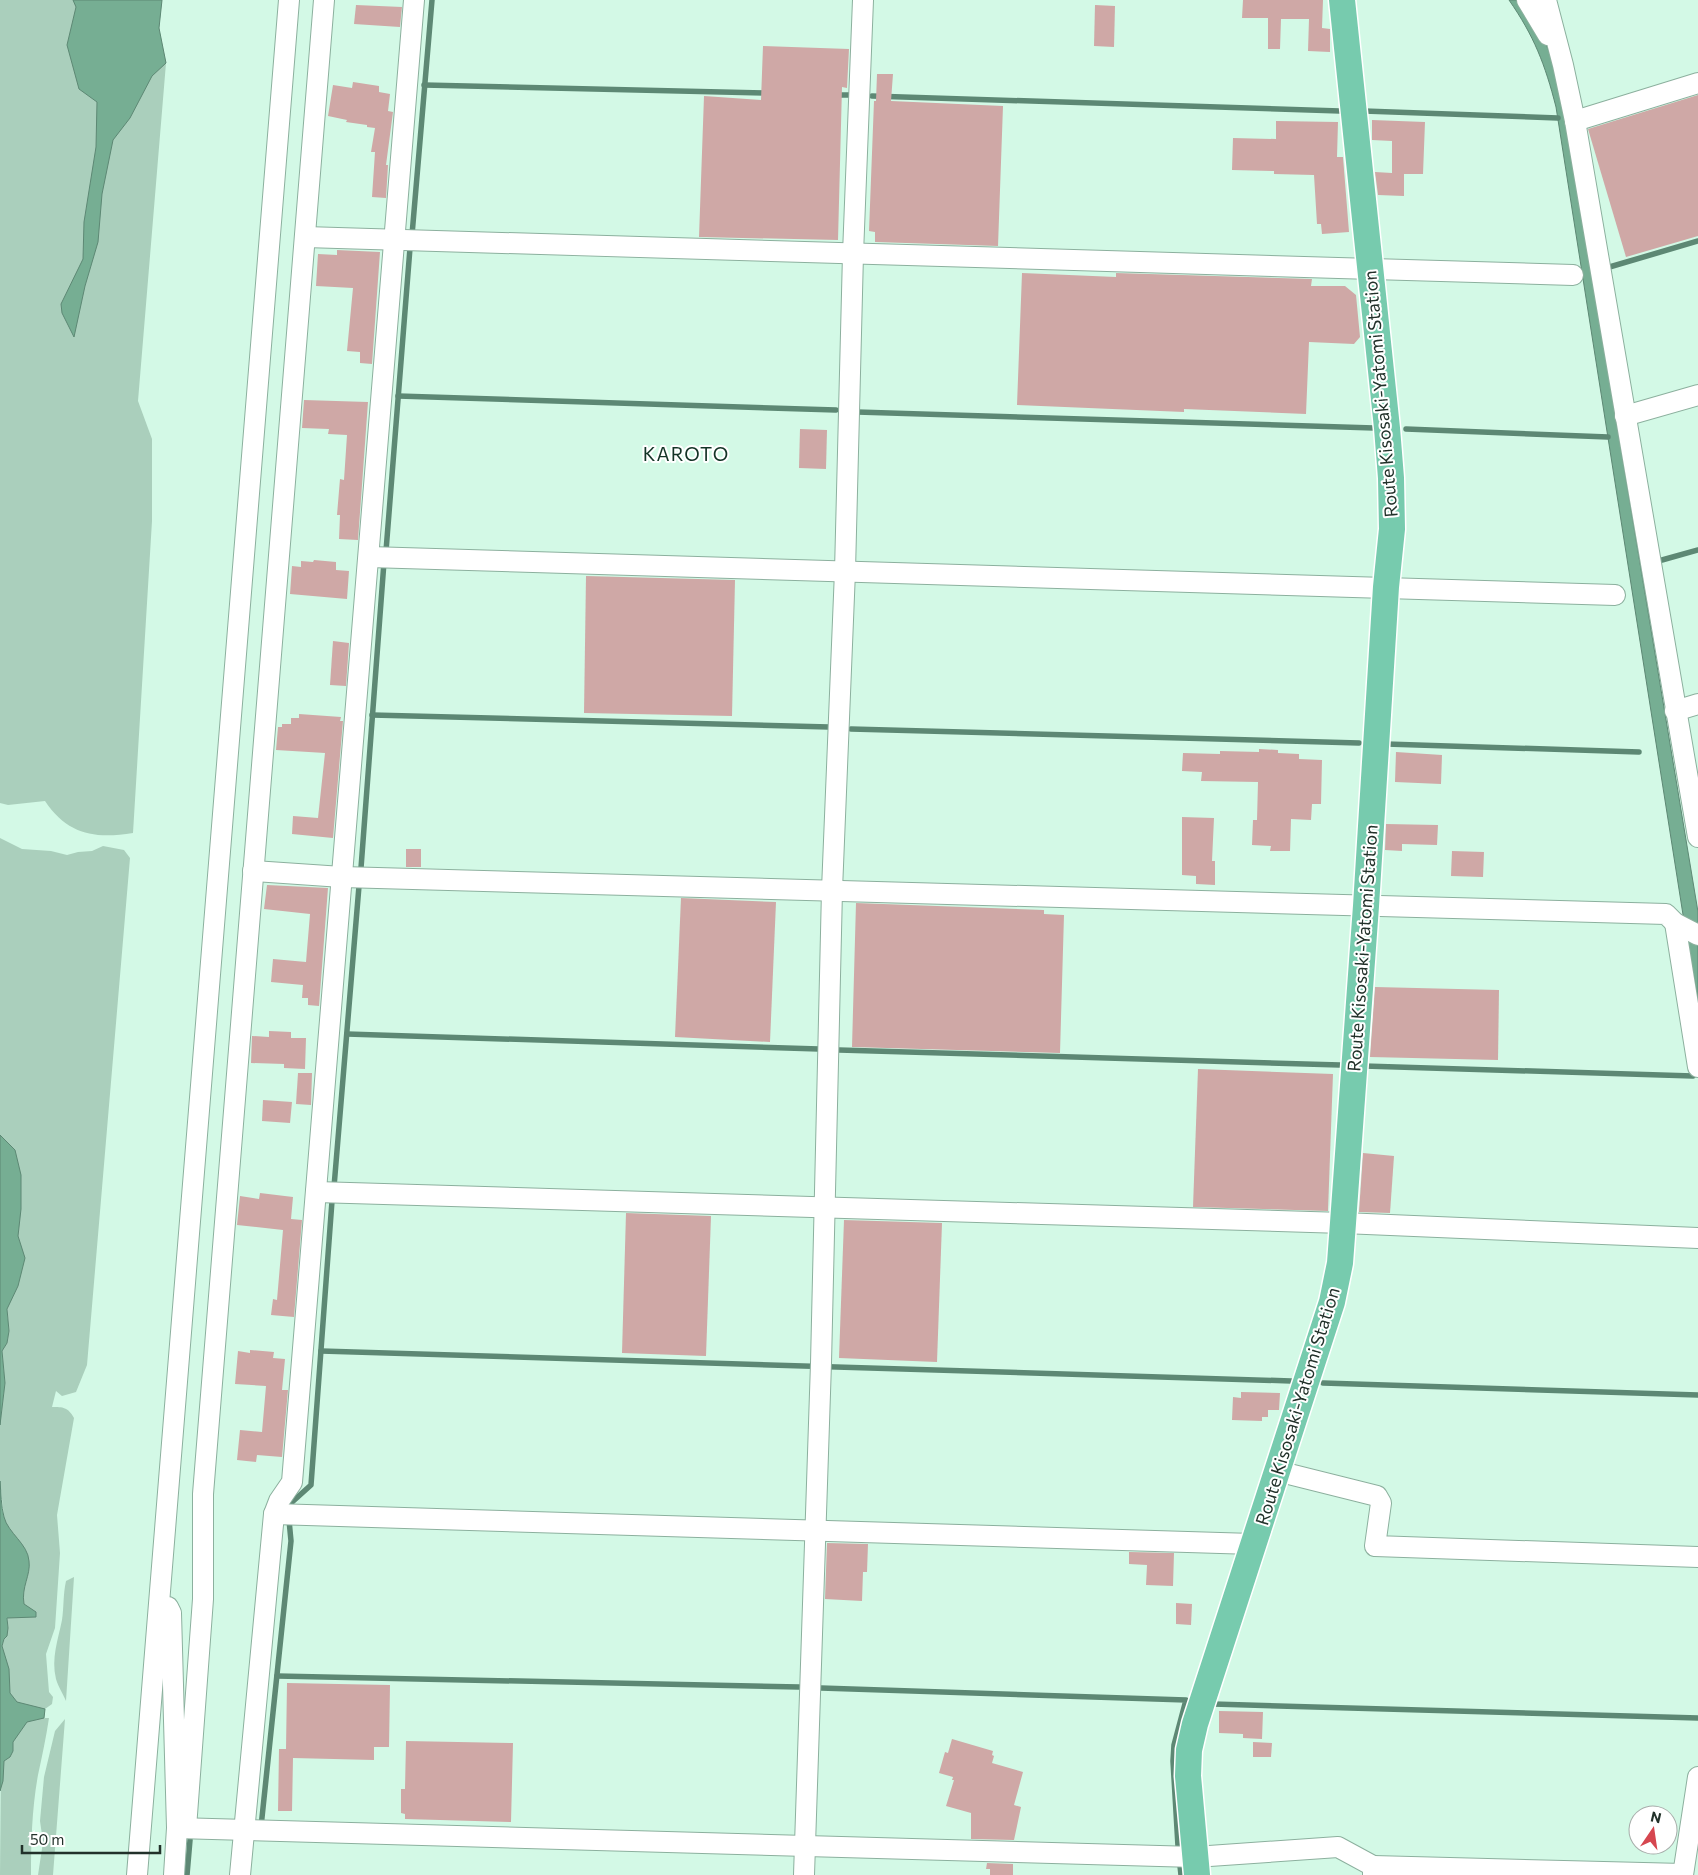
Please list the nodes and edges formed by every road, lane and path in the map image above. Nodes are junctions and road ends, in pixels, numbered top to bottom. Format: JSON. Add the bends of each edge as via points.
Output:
{"nodes":[{"id":1,"x":289,"y":0,"type":"edge"},
{"id":2,"x":324,"y":0,"type":"edge"},
{"id":3,"x":414,"y":0,"type":"edge"},
{"id":4,"x":863,"y":0,"type":"edge"},
{"id":5,"x":1342,"y":0,"type":"edge"},
{"id":6,"x":1527,"y":0,"type":"edge"},
{"id":7,"x":1546,"y":0,"type":"edge"},
{"id":8,"x":1563,"y":65,"type":"junction"},
{"id":9,"x":1698,"y":83,"type":"edge"},
{"id":10,"x":1575,"y":121,"type":"junction"},
{"id":11,"x":305,"y":237,"type":"junction"},
{"id":12,"x":395,"y":241,"type":"junction"},
{"id":13,"x":852,"y":254,"type":"junction"},
{"id":14,"x":1370,"y":270,"type":"junction"},
{"id":15,"x":1573,"y":275,"type":"dead end"},
{"id":16,"x":1698,"y":395,"type":"edge"},
{"id":17,"x":1625,"y":416,"type":"junction"},
{"id":18,"x":369,"y":557,"type":"junction"},
{"id":19,"x":845,"y":571,"type":"junction"},
{"id":20,"x":1386,"y":587,"type":"junction"},
{"id":21,"x":1615,"y":595,"type":"dead end"},
{"id":22,"x":1698,"y":704,"type":"edge"},
{"id":23,"x":1675,"y":711,"type":"junction"},
{"id":24,"x":1698,"y":837,"type":"edge"},
{"id":25,"x":253,"y":871,"type":"junction"},
{"id":26,"x":342,"y":877,"type":"junction"},
{"id":27,"x":832,"y":890,"type":"junction"},
{"id":28,"x":1366,"y":906,"type":"junction"},
{"id":29,"x":1675,"y":923,"type":"junction"},
{"id":30,"x":1698,"y":935,"type":"edge"},
{"id":31,"x":1698,"y":1067,"type":"edge"},
{"id":32,"x":316,"y":1192,"type":"junction"},
{"id":33,"x":825,"y":1209,"type":"junction"},
{"id":34,"x":1343,"y":1223,"type":"junction"},
{"id":35,"x":1698,"y":1238,"type":"edge"},
{"id":36,"x":1277,"y":1471,"type":"junction"},
{"id":37,"x":274,"y":1514,"type":"junction"},
{"id":38,"x":815,"y":1530,"type":"junction"},
{"id":39,"x":1253,"y":1544,"type":"junction"},
{"id":40,"x":1698,"y":1558,"type":"edge"},
{"id":41,"x":161,"y":1594,"type":"junction"},
{"id":42,"x":1698,"y":1777,"type":"edge"},
{"id":43,"x":182,"y":1828,"type":"junction"},
{"id":44,"x":254,"y":1830,"type":"junction"},
{"id":45,"x":805,"y":1846,"type":"junction"},
{"id":46,"x":1196,"y":1866,"type":"edge"},
{"id":47,"x":1373,"y":1870,"type":"edge"},
{"id":48,"x":1683,"y":1874,"type":"edge"},
{"id":49,"x":138,"y":1875,"type":"edge"},
{"id":50,"x":174,"y":1875,"type":"edge"},
{"id":51,"x":240,"y":1875,"type":"edge"},
{"id":52,"x":804,"y":1875,"type":"edge"}],
"edges":[{"from":1,"to":41,"type":"street"},
{"from":2,"to":11,"type":"street"},
{"from":3,"to":12,"type":"street"},
{"from":4,"to":13,"type":"street"},
{"from":5,"to":14,"type":"main road","name":"Route Kisosaki-Yatomi Station"},
{"from":6,"to":8,"type":"street"},
{"from":7,"to":8,"type":"street"},
{"from":8,"to":10,"type":"street"},
{"from":9,"to":10,"type":"street"},
{"from":10,"to":17,"type":"street"},
{"from":11,"to":12,"type":"street"},
{"from":11,"to":25,"type":"street"},
{"from":12,"to":13,"type":"street"},
{"from":12,"to":18,"type":"street"},
{"from":13,"to":14,"type":"street"},
{"from":13,"to":19,"type":"street"},
{"from":14,"to":15,"type":"street"},
{"from":14,"to":20,"type":"main road","name":"Route Kisosaki-Yatomi Station","via":[[1391,478],[1392,529]]},
{"from":16,"to":17,"type":"street"},
{"from":17,"to":23,"type":"street"},
{"from":18,"to":19,"type":"street"},
{"from":18,"to":26,"type":"street"},
{"from":19,"to":20,"type":"street"},
{"from":19,"to":27,"type":"street"},
{"from":20,"to":21,"type":"street"},
{"from":20,"to":28,"type":"main road","name":"Route Kisosaki-Yatomi Station"},
{"from":22,"to":23,"type":"street"},
{"from":23,"to":24,"type":"street"},
{"from":25,"to":26,"type":"street"},
{"from":25,"to":43,"type":"street","via":[[203,1494],[203,1599]]},
{"from":26,"to":27,"type":"street"},
{"from":26,"to":32,"type":"street"},
{"from":27,"to":28,"type":"street"},
{"from":27,"to":33,"type":"street"},
{"from":28,"to":29,"type":"street","via":[[1666,914]]},
{"from":28,"to":34,"type":"main road","name":"Route Kisosaki-Yatomi Station"},
{"from":29,"to":30,"type":"street"},
{"from":29,"to":31,"type":"street"},
{"from":32,"to":33,"type":"street"},
{"from":32,"to":37,"type":"street","via":[[292,1482]]},
{"from":33,"to":34,"type":"street"},
{"from":33,"to":38,"type":"street"},
{"from":34,"to":35,"type":"street"},
{"from":34,"to":36,"type":"main road","name":"Route Kisosaki-Yatomi Station","via":[[1332,1302]]},
{"from":36,"to":39,"type":"main road","name":"Route Kisosaki-Yatomi Station"},
{"from":36,"to":40,"type":"street","via":[[1377,1496],[1381,1503],[1375,1546]]},
{"from":37,"to":38,"type":"street"},
{"from":37,"to":44,"type":"street"},
{"from":38,"to":39,"type":"street"},
{"from":38,"to":45,"type":"street"},
{"from":39,"to":46,"type":"main road","name":"Route Kisosaki-Yatomi Station","via":[[1189,1750],[1188,1776]]},
{"from":41,"to":43,"type":"street","via":[[171,1613]]},
{"from":41,"to":49,"type":"street"},
{"from":42,"to":48,"type":"street"},
{"from":43,"to":44,"type":"street"},
{"from":43,"to":50,"type":"street"},
{"from":44,"to":45,"type":"street"},
{"from":44,"to":51,"type":"street"},
{"from":45,"to":46,"type":"street"},
{"from":45,"to":52,"type":"street"},
{"from":46,"to":47,"type":"street","via":[[1338,1847]]},
{"from":47,"to":48,"type":"street"}]}
